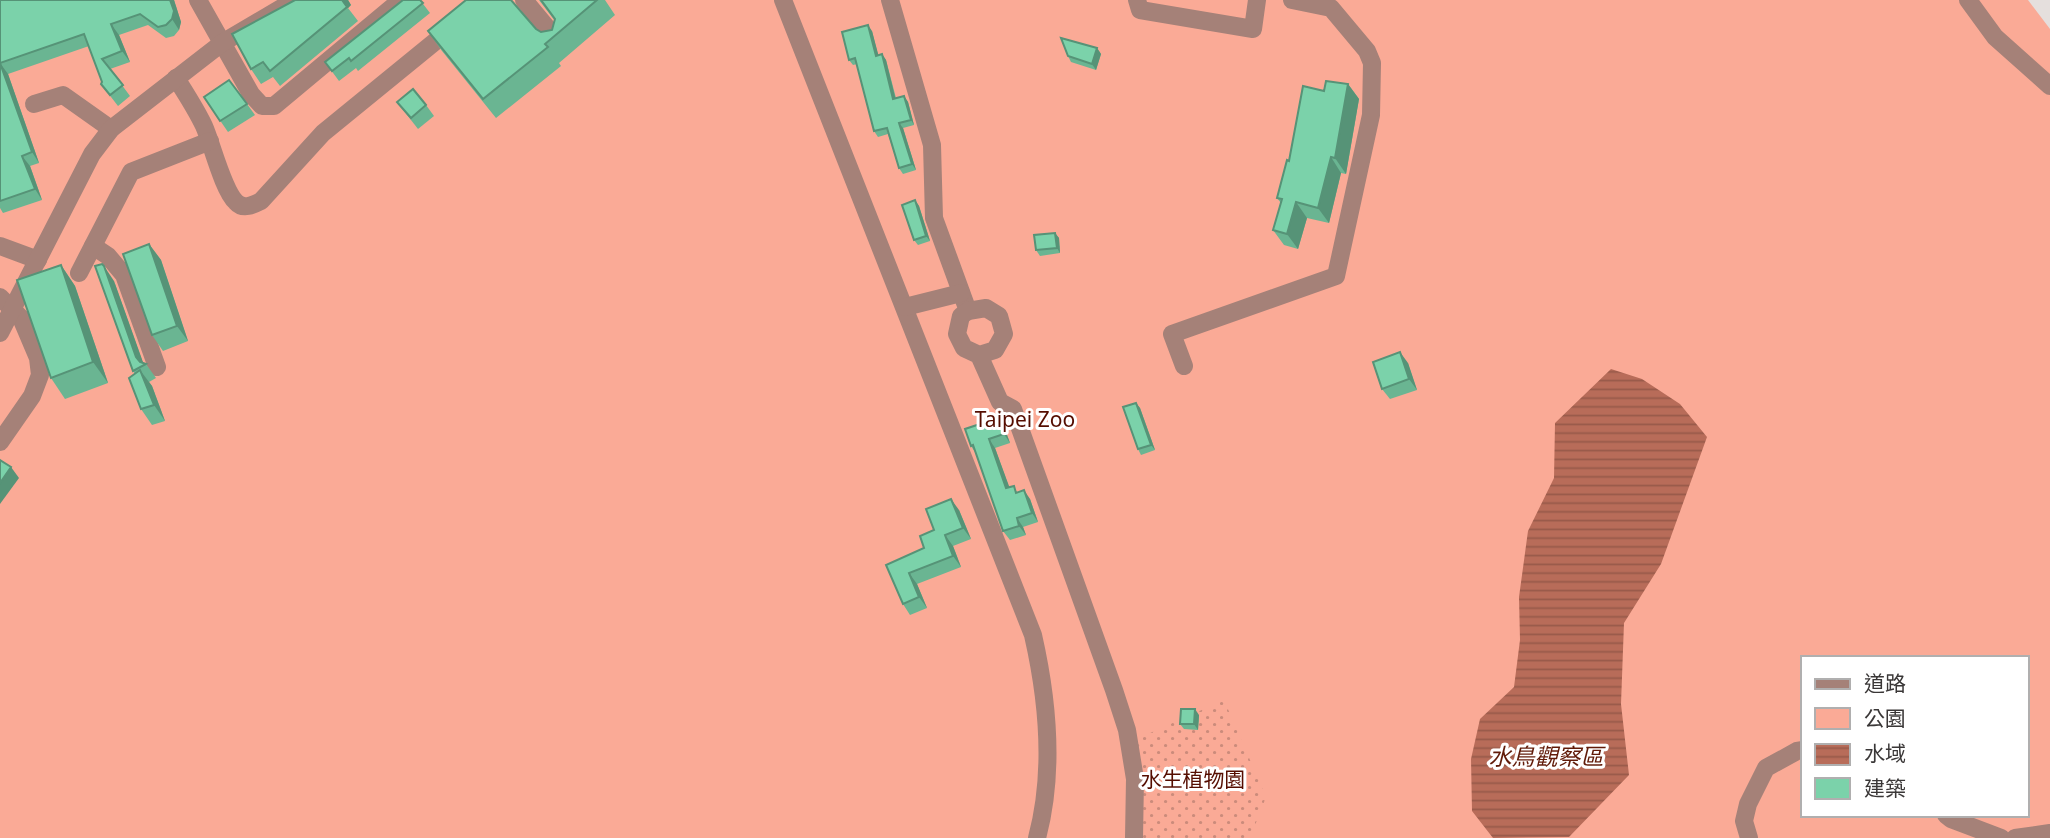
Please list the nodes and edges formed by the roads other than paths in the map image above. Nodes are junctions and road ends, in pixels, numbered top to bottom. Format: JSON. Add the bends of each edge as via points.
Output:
{"nodes":[{"id":1,"x":198,"y":0,"type":"edge"},
{"id":2,"x":295,"y":0,"type":"edge"},
{"id":3,"x":401,"y":0,"type":"edge"},
{"id":4,"x":486,"y":0,"type":"edge"},
{"id":5,"x":524,"y":0,"type":"edge"},
{"id":6,"x":783,"y":0,"type":"edge"},
{"id":7,"x":890,"y":0,"type":"edge"},
{"id":8,"x":1137,"y":0,"type":"edge"},
{"id":9,"x":1292,"y":0,"type":"edge"},
{"id":10,"x":1968,"y":0,"type":"edge"},
{"id":11,"x":1256,"y":3,"type":"edge"},
{"id":12,"x":1333,"y":4,"type":"edge"},
{"id":13,"x":558,"y":41,"type":"edge"},
{"id":14,"x":222,"y":43,"type":"junction"},
{"id":15,"x":176,"y":78,"type":"junction"},
{"id":16,"x":2050,"y":86,"type":"edge"},
{"id":17,"x":34,"y":104,"type":"dead end"},
{"id":18,"x":111,"y":129,"type":"junction"},
{"id":19,"x":210,"y":141,"type":"junction"},
{"id":20,"x":0,"y":246,"type":"edge"},
{"id":21,"x":93,"y":246,"type":"junction"},
{"id":22,"x":38,"y":260,"type":"junction"},
{"id":23,"x":79,"y":273,"type":"dead end"},
{"id":24,"x":961,"y":293,"type":"junction"},
{"id":25,"x":6,"y":304,"type":"edge"},
{"id":26,"x":905,"y":307,"type":"junction"},
{"id":27,"x":968,"y":311,"type":"junction"},
{"id":28,"x":0,"y":333,"type":"edge"},
{"id":29,"x":978,"y":355,"type":"junction"},
{"id":30,"x":1184,"y":366,"type":"dead end"},
{"id":31,"x":157,"y":367,"type":"dead end"},
{"id":32,"x":0,"y":442,"type":"edge"},
{"id":33,"x":1801,"y":750,"type":"edge"},
{"id":34,"x":1948,"y":817,"type":"edge"},
{"id":35,"x":2050,"y":832,"type":"edge"},
{"id":36,"x":1037,"y":838,"type":"edge"},
{"id":37,"x":1134,"y":838,"type":"edge"},
{"id":38,"x":1749,"y":838,"type":"edge"},
{"id":39,"x":2001,"y":838,"type":"edge"},
{"id":40,"x":2015,"y":838,"type":"edge"}],
"edges":[{"from":1,"to":14,"type":"street"},
{"from":2,"to":14,"type":"street"},
{"from":3,"to":14,"type":"street","via":[[274,106],[262,106],[251,94]]},
{"from":4,"to":19,"type":"street","via":[[323,133],[261,201],[243,207],[236,202]]},
{"from":5,"to":13,"type":"street"},
{"from":6,"to":26,"type":"street"},
{"from":7,"to":24,"type":"street","via":[[932,145],[934,218]]},
{"from":8,"to":11,"type":"street","via":[[1140,10],[1253,29]]},
{"from":9,"to":12,"type":"street"},
{"from":10,"to":16,"type":"street","via":[[1995,37]]},
{"from":12,"to":30,"type":"street","via":[[1367,51],[1373,83],[1371,115],[1336,276],[1172,334]]},
{"from":14,"to":15,"type":"street"},
{"from":15,"to":18,"type":"street"},
{"from":15,"to":19,"type":"street"},
{"from":17,"to":18,"type":"street","via":[[63,95]]},
{"from":18,"to":22,"type":"street","via":[[92,154]]},
{"from":19,"to":21,"type":"street","via":[[131,172]]},
{"from":20,"to":22,"type":"street"},
{"from":21,"to":23,"type":"street"},
{"from":21,"to":31,"type":"street","via":[[124,275]]},
{"from":22,"to":25,"type":"street"},
{"from":24,"to":26,"type":"street"},
{"from":24,"to":27,"type":"street"},
{"from":25,"to":28,"type":"street"},
{"from":25,"to":32,"type":"street","via":[[20,318],[38,358],[40,375],[32,396]]},
{"from":26,"to":36,"type":"street","via":[[1033,635],[1048,749]]},
{"from":27,"to":29,"type":"street","via":[[961,316],[957,334],[964,348]]},
{"from":27,"to":29,"type":"street","via":[[986,308],[999,316],[1004,334],[995,350]]},
{"from":29,"to":37,"type":"street","via":[[1000,402],[1013,409],[1127,730],[1135,779]]},
{"from":33,"to":38,"type":"street","via":[[1766,768],[1748,804],[1744,821]]},
{"from":34,"to":39,"type":"street"},
{"from":35,"to":40,"type":"street"}]}
